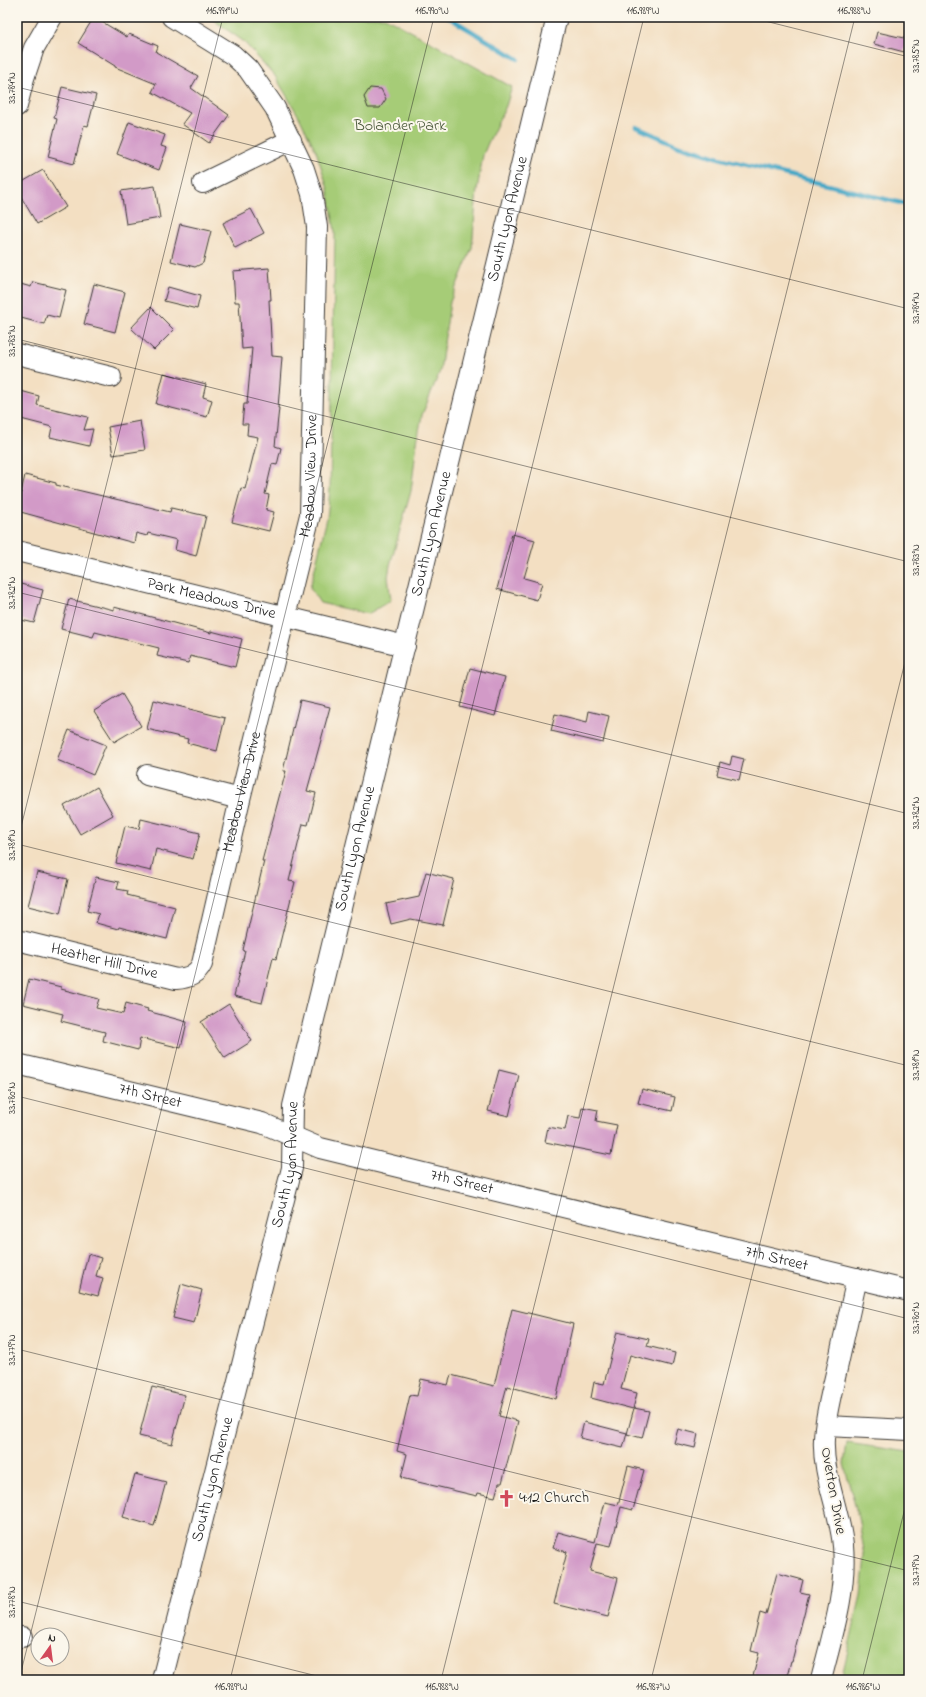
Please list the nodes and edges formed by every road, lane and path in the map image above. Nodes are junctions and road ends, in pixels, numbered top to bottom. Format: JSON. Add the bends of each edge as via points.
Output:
{"nodes":[{"id":1,"x":52,"y":17,"type":"edge"},
{"id":2,"x":172,"y":17,"type":"edge"},
{"id":3,"x":556,"y":17,"type":"edge"},
{"id":4,"x":17,"y":106,"type":"edge"},
{"id":5,"x":291,"y":140,"type":"junction"},
{"id":6,"x":203,"y":183,"type":"dead end"},
{"id":7,"x":17,"y":354,"type":"edge"},
{"id":8,"x":111,"y":377,"type":"dead end"},
{"id":9,"x":17,"y":551,"type":"edge"},
{"id":10,"x":286,"y":617,"type":"junction"},
{"id":11,"x":405,"y":646,"type":"junction"},
{"id":12,"x":147,"y":775,"type":"dead end"},
{"id":13,"x":240,"y":799,"type":"junction"},
{"id":14,"x":17,"y":940,"type":"edge"},
{"id":15,"x":192,"y":975,"type":"joint"},
{"id":16,"x":17,"y":1064,"type":"edge"},
{"id":17,"x":293,"y":1136,"type":"junction"},
{"id":18,"x":857,"y":1278,"type":"junction"},
{"id":19,"x":909,"y":1291,"type":"edge"},
{"id":20,"x":826,"y":1426,"type":"junction"},
{"id":21,"x":909,"y":1430,"type":"edge"},
{"id":22,"x":162,"y":1680,"type":"edge"},
{"id":23,"x":821,"y":1680,"type":"edge"}],
"edges":[{"from":1,"to":4,"type":"street","via":[[34,48]]},
{"from":2,"to":5,"type":"street","name":"Meadow View Drive","via":[[233,55],[248,69],[275,108]]},
{"from":3,"to":11,"type":"street","name":"South Lyon Avenue"},
{"from":5,"to":6,"type":"street"},
{"from":5,"to":10,"type":"street","name":"Meadow View Drive","via":[[312,194],[317,227],[310,515]]},
{"from":7,"to":8,"type":"street"},
{"from":9,"to":10,"type":"street","name":"Park Meadows Drive"},
{"from":10,"to":11,"type":"street","name":"Park Meadows Drive"},
{"from":10,"to":13,"type":"street","name":"Meadow View Drive"},
{"from":11,"to":17,"type":"street","name":"South Lyon Avenue","via":[[293,1106]]},
{"from":12,"to":13,"type":"street"},
{"from":13,"to":15,"type":"street","name":"Meadow View Drive","via":[[202,964],[199,971]]},
{"from":14,"to":15,"type":"street","name":"Heather Hill Drive","via":[[176,979],[185,979]]},
{"from":16,"to":17,"type":"street","name":"7th Street","via":[[262,1123]]},
{"from":17,"to":18,"type":"street","name":"7th Street","via":[[320,1148]]},
{"from":17,"to":22,"type":"street","name":"South Lyon Avenue","via":[[292,1168]]},
{"from":18,"to":19,"type":"street","name":"7th Street"},
{"from":18,"to":20,"type":"street","name":"Overton Drive"},
{"from":20,"to":21,"type":"street"},
{"from":20,"to":23,"type":"street","name":"Overton Drive","via":[[826,1467],[839,1518],[844,1574],[840,1605]]}]}
